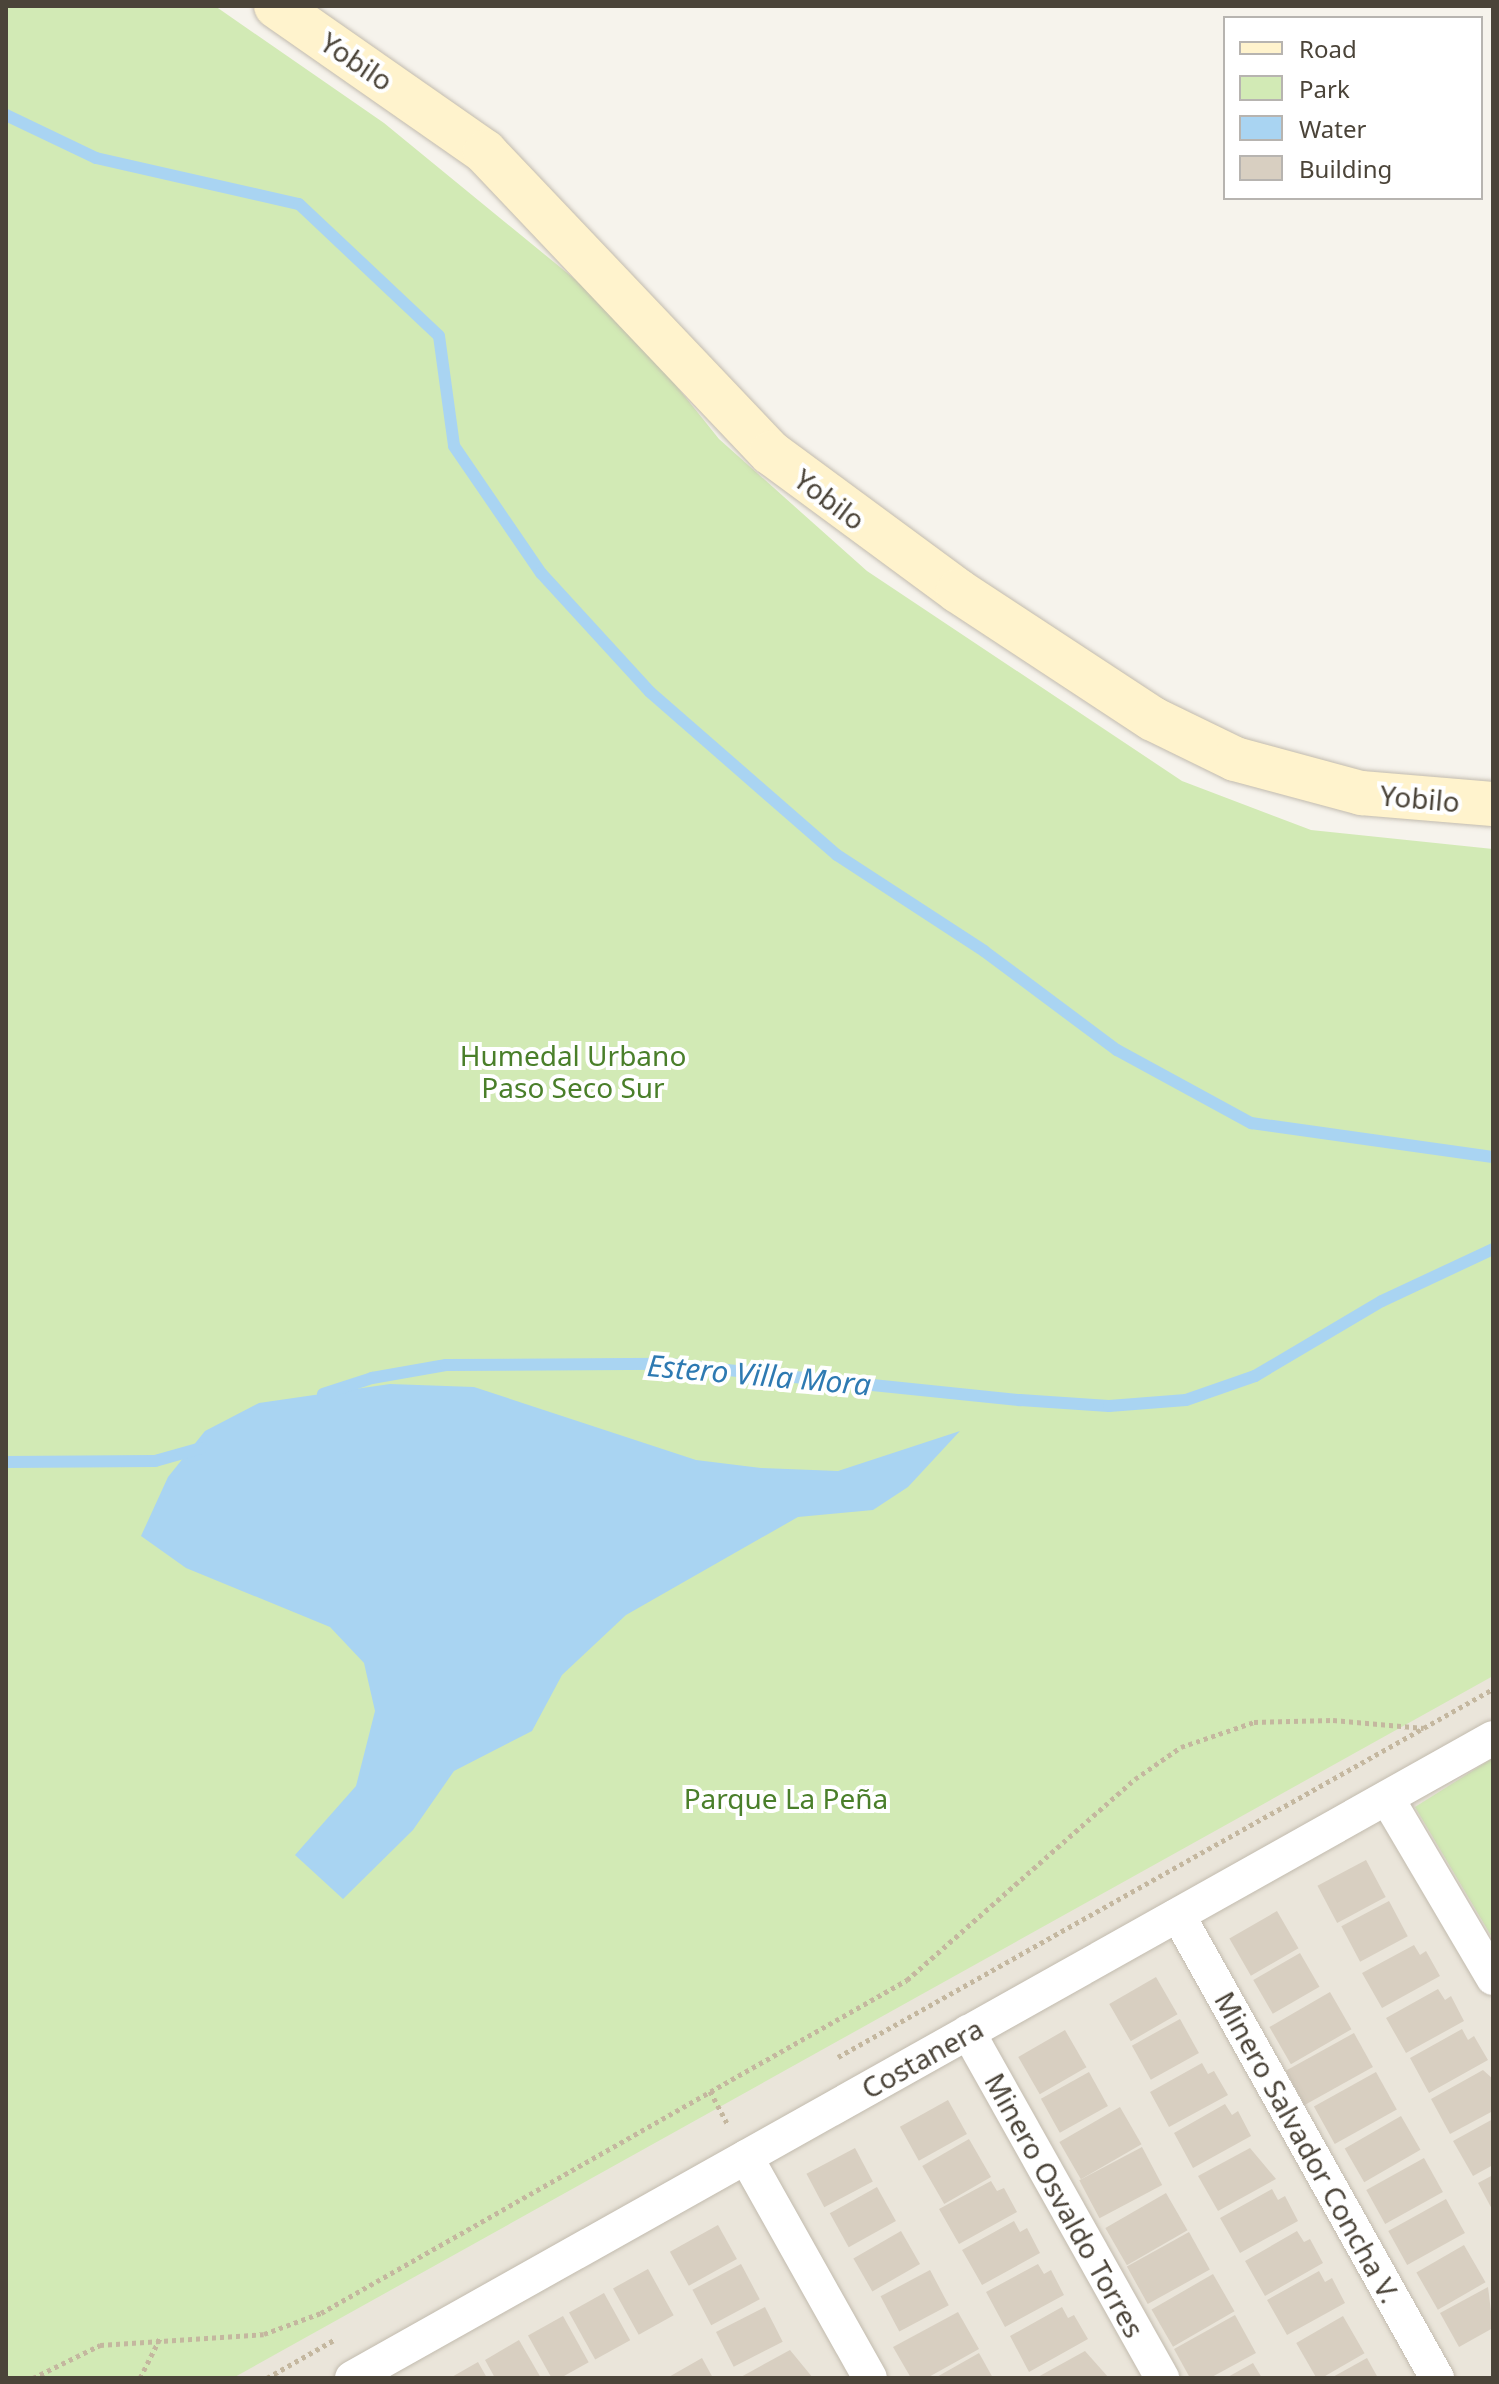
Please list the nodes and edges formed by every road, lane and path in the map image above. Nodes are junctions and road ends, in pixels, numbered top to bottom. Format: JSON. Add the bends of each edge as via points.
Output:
{"nodes":[{"id":1,"x":276,"y":6,"type":"edge"},
{"id":2,"x":1493,"y":804,"type":"edge"},
{"id":3,"x":1493,"y":1689,"type":"edge"},
{"id":4,"x":1424,"y":1728,"type":"junction"},
{"id":5,"x":1493,"y":1738,"type":"edge"},
{"id":6,"x":1387,"y":1798,"type":"junction"},
{"id":7,"x":1178,"y":1915,"type":"junction"},
{"id":8,"x":1493,"y":1978,"type":"edge"},
{"id":9,"x":968,"y":2032,"type":"junction"},
{"id":10,"x":835,"y":2059,"type":"dead end"},
{"id":11,"x":710,"y":2091,"type":"junction"},
{"id":12,"x":740,"y":2113,"type":"dead end"},
{"id":13,"x":726,"y":2120,"type":"junction"},
{"id":14,"x":712,"y":2128,"type":"dead end"},
{"id":15,"x":746,"y":2157,"type":"junction"},
{"id":16,"x":350,"y":2331,"type":"dead end"},
{"id":17,"x":160,"y":2338,"type":"junction"},
{"id":18,"x":33,"y":2378,"type":"edge"},
{"id":19,"x":140,"y":2378,"type":"edge"},
{"id":20,"x":267,"y":2378,"type":"edge"},
{"id":21,"x":352,"y":2378,"type":"edge"},
{"id":22,"x":870,"y":2378,"type":"edge"},
{"id":23,"x":1162,"y":2378,"type":"edge"},
{"id":24,"x":1437,"y":2378,"type":"edge"}],
"edges":[{"from":1,"to":2,"type":"main road","name":"Yobilo","via":[[485,152],[771,453],[971,600],[1153,719],[1235,759],[1361,793]]},
{"from":3,"to":4,"type":"path"},
{"from":4,"to":10,"type":"path"},
{"from":4,"to":11,"type":"path","via":[[1254,1722],[1181,1747],[1135,1779],[907,1980]]},
{"from":5,"to":6,"type":"street","name":"Costanera"},
{"from":6,"to":7,"type":"street","name":"Costanera"},
{"from":6,"to":8,"type":"street"},
{"from":7,"to":9,"type":"street","name":"Costanera"},
{"from":7,"to":24,"type":"street","name":"Minero Salvador Concha V."},
{"from":9,"to":15,"type":"street","name":"Costanera"},
{"from":9,"to":23,"type":"street","name":"Minero Osvaldo Torres"},
{"from":11,"to":13,"type":"path"},
{"from":11,"to":17,"type":"path","via":[[297,2325],[264,2334]]},
{"from":12,"to":13,"type":"path"},
{"from":13,"to":14,"type":"path"},
{"from":15,"to":21,"type":"street","name":"Costanera"},
{"from":15,"to":22,"type":"street"},
{"from":16,"to":20,"type":"path"},
{"from":17,"to":18,"type":"path","via":[[100,2345]]},
{"from":17,"to":19,"type":"path"}]}
